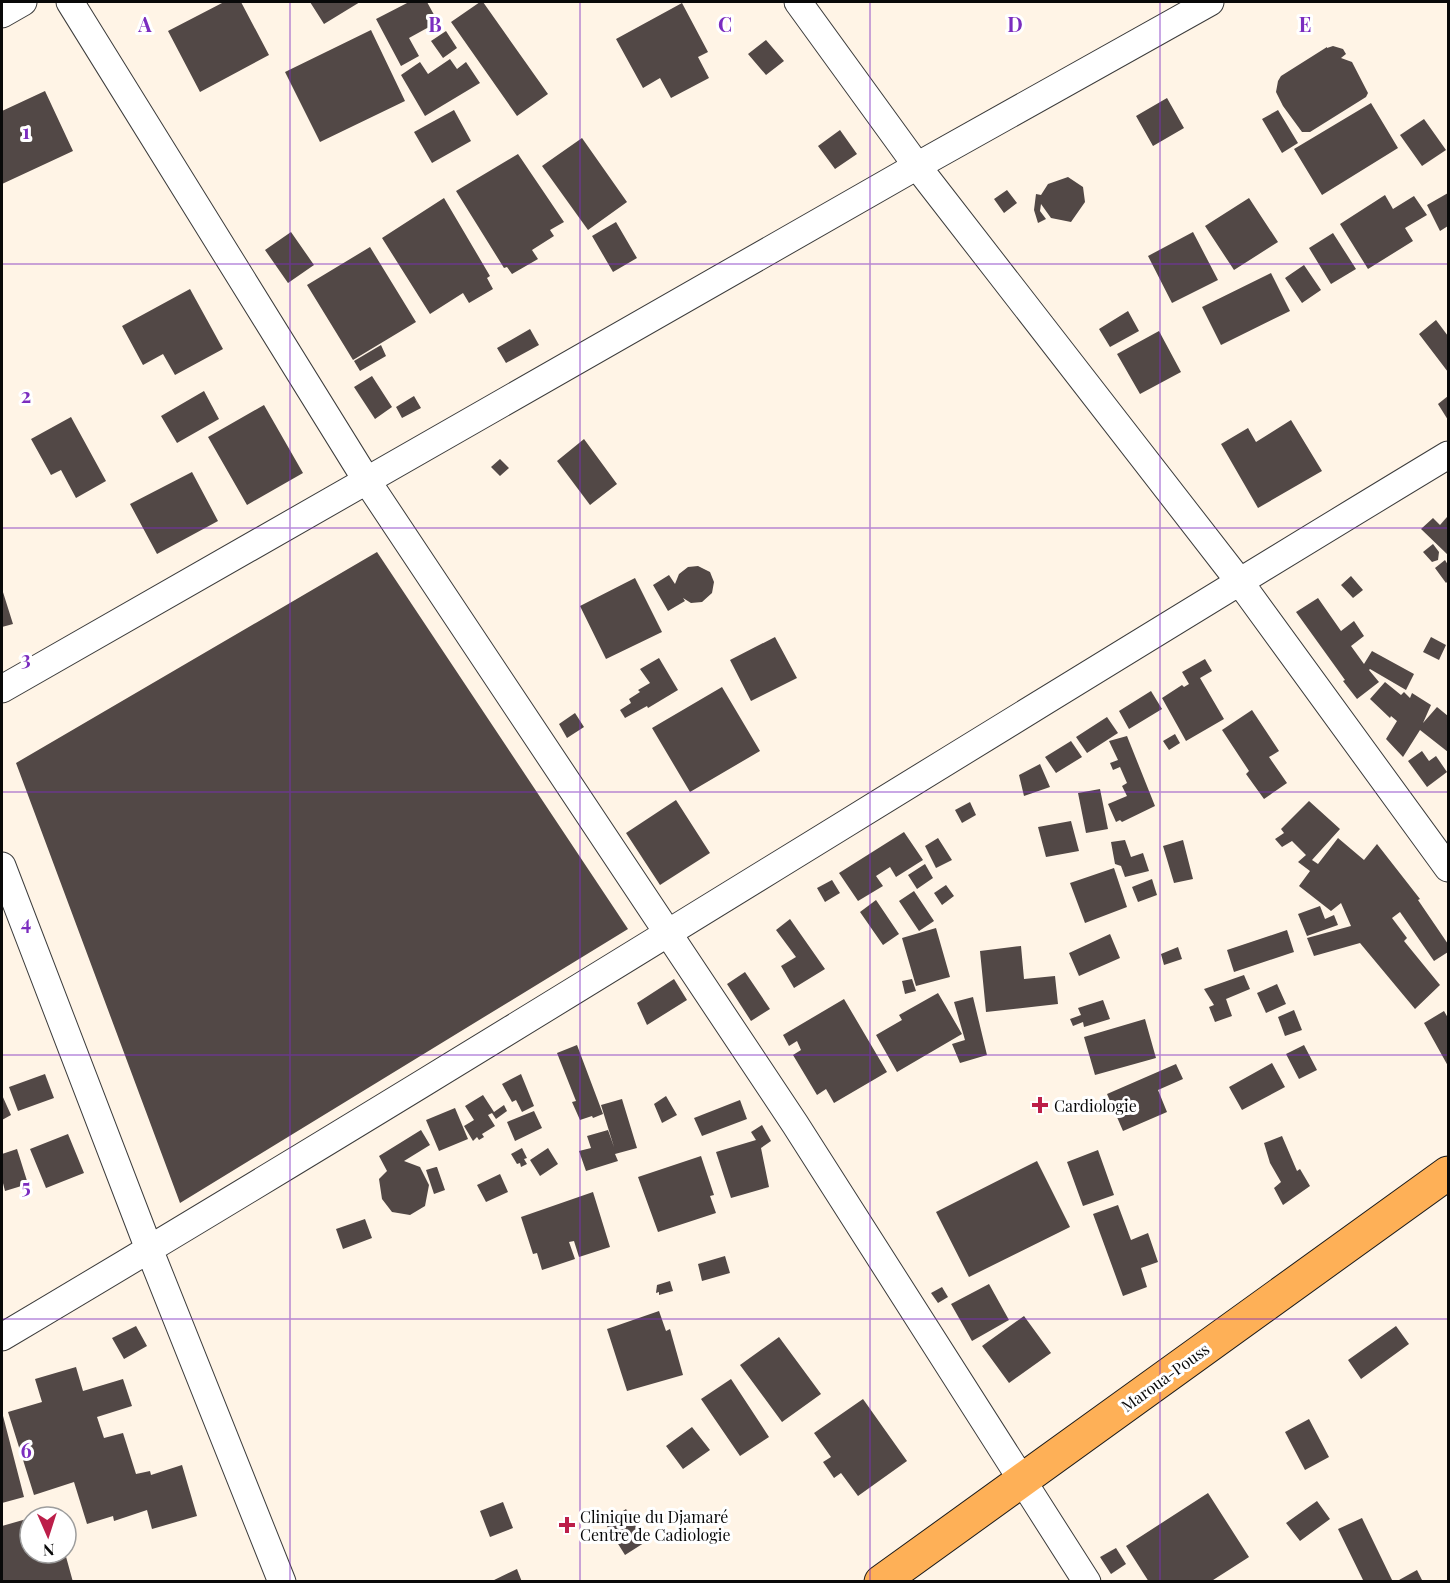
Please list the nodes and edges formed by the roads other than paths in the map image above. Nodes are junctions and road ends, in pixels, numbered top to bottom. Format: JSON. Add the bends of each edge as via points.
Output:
{"nodes":[{"id":1,"x":23,"y":2,"type":"edge"},
{"id":2,"x":70,"y":2,"type":"edge"},
{"id":3,"x":798,"y":2,"type":"edge"},
{"id":4,"x":1210,"y":2,"type":"edge"},
{"id":5,"x":2,"y":14,"type":"edge"},
{"id":6,"x":917,"y":166,"type":"junction"},
{"id":7,"x":1449,"y":455,"type":"edge"},
{"id":8,"x":366,"y":481,"type":"junction"},
{"id":9,"x":1239,"y":581,"type":"junction"},
{"id":10,"x":2,"y":689,"type":"edge"},
{"id":11,"x":2,"y":866,"type":"edge"},
{"id":12,"x":1449,"y":868,"type":"edge"},
{"id":13,"x":668,"y":932,"type":"junction"},
{"id":14,"x":1449,"y":1173,"type":"edge"},
{"id":15,"x":149,"y":1249,"type":"junction"},
{"id":16,"x":2,"y":1337,"type":"edge"},
{"id":17,"x":1023,"y":1479,"type":"junction"},
{"id":18,"x":282,"y":1581,"type":"edge"},
{"id":19,"x":881,"y":1581,"type":"edge"},
{"id":20,"x":1088,"y":1581,"type":"edge"}],
"edges":[{"from":1,"to":5,"type":"street"},
{"from":2,"to":8,"type":"street"},
{"from":3,"to":6,"type":"street"},
{"from":4,"to":6,"type":"street"},
{"from":6,"to":8,"type":"street"},
{"from":6,"to":9,"type":"street"},
{"from":7,"to":9,"type":"street"},
{"from":8,"to":10,"type":"street"},
{"from":8,"to":13,"type":"street"},
{"from":9,"to":12,"type":"street"},
{"from":9,"to":13,"type":"street"},
{"from":11,"to":15,"type":"street"},
{"from":13,"to":15,"type":"street"},
{"from":13,"to":17,"type":"street"},
{"from":14,"to":17,"type":"main road","name":"Maroua-Pouss"},
{"from":15,"to":16,"type":"street"},
{"from":15,"to":18,"type":"street"},
{"from":17,"to":19,"type":"main road","name":"Maroua-Pouss"},
{"from":17,"to":20,"type":"street"}]}
